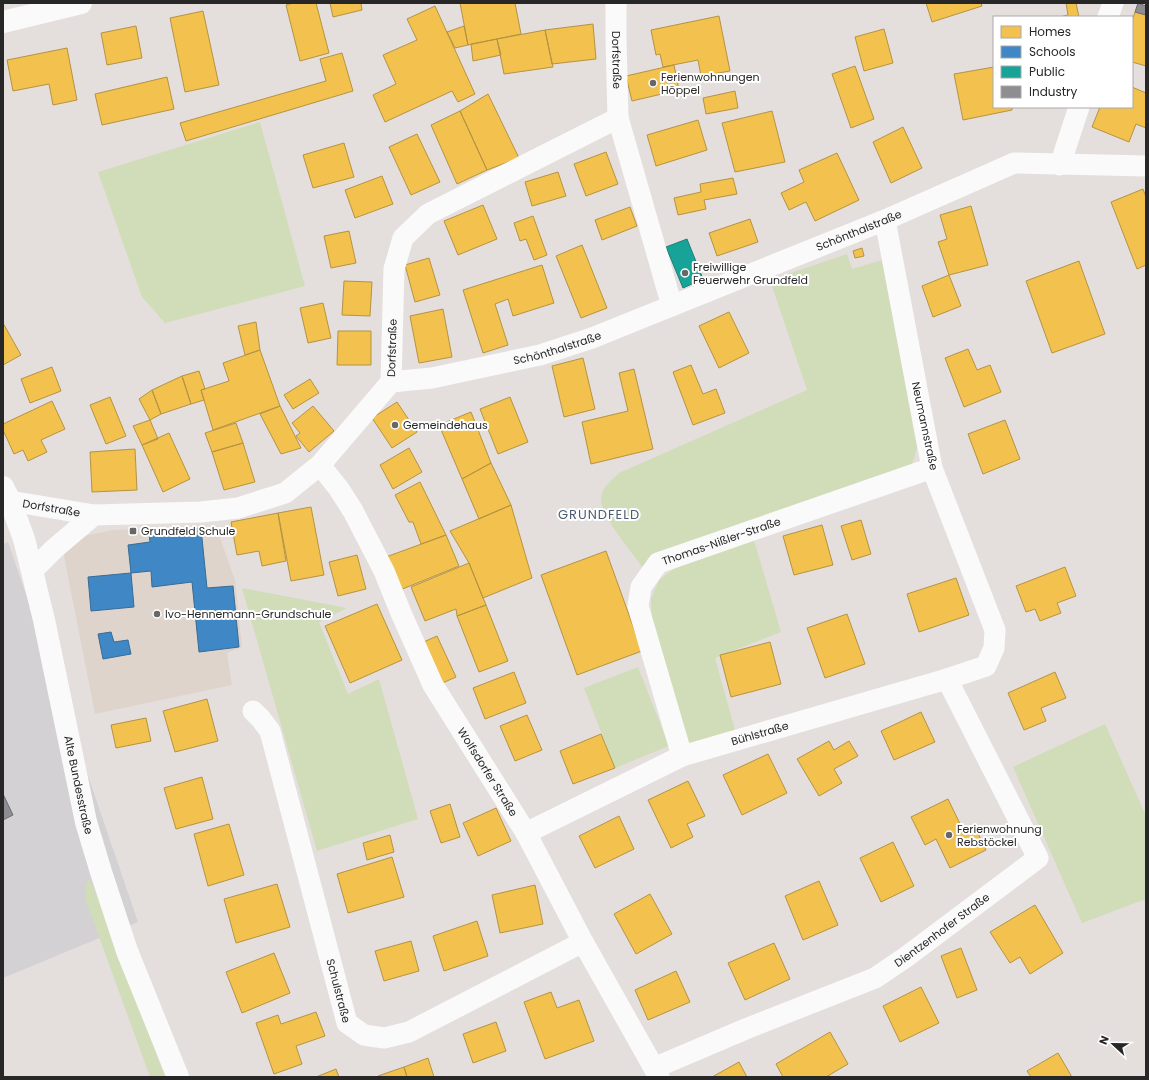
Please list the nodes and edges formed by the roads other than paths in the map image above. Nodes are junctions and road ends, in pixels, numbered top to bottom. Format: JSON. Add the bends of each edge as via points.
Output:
{"nodes":[{"id":1,"x":81,"y":3,"type":"edge"},
{"id":2,"x":616,"y":3,"type":"edge"},
{"id":3,"x":1113,"y":3,"type":"edge"},
{"id":4,"x":1108,"y":16,"type":"edge"},
{"id":5,"x":3,"y":22,"type":"edge"},
{"id":6,"x":1079,"y":108,"type":"edge"},
{"id":7,"x":618,"y":118,"type":"junction"},
{"id":8,"x":1060,"y":165,"type":"junction"},
{"id":9,"x":1146,"y":166,"type":"edge"},
{"id":10,"x":885,"y":220,"type":"junction"},
{"id":11,"x":672,"y":306,"type":"junction"},
{"id":12,"x":391,"y":382,"type":"junction"},
{"id":13,"x":320,"y":465,"type":"junction"},
{"id":14,"x":932,"y":468,"type":"junction"},
{"id":15,"x":6,"y":494,"type":"edge"},
{"id":16,"x":94,"y":515,"type":"junction"},
{"id":17,"x":32,"y":571,"type":"junction"},
{"id":18,"x":994,"y":648,"type":"joint"},
{"id":19,"x":947,"y":679,"type":"junction"},
{"id":20,"x":253,"y":711,"type":"dead end"},
{"id":21,"x":682,"y":756,"type":"junction"},
{"id":22,"x":526,"y":833,"type":"junction"},
{"id":23,"x":583,"y":942,"type":"junction"},
{"id":24,"x":656,"y":1073,"type":"edge"},
{"id":25,"x":178,"y":1077,"type":"edge"}],
"edges":[{"from":1,"to":5,"type":"main road"},
{"from":2,"to":7,"type":"street","name":"Dorfstraße"},
{"from":3,"to":4,"type":"street"},
{"from":6,"to":8,"type":"street"},
{"from":7,"to":11,"type":"street","name":"Dorfstraße"},
{"from":7,"to":12,"type":"street","name":"Dorfstraße","via":[[428,214],[403,238],[394,269]]},
{"from":8,"to":9,"type":"street","name":"Schönthalstraße"},
{"from":8,"to":10,"type":"street","name":"Schönthalstraße","via":[[1014,163]]},
{"from":10,"to":11,"type":"street","name":"Schönthalstraße"},
{"from":10,"to":14,"type":"street","name":"Neumannstraße"},
{"from":11,"to":12,"type":"street","name":"Schönthalstraße","via":[[592,338],[540,355],[432,378]]},
{"from":12,"to":13,"type":"street","name":"Dorfstraße"},
{"from":13,"to":16,"type":"street","name":"Dorfstraße","via":[[285,493],[238,508],[201,512]]},
{"from":13,"to":22,"type":"street","name":"Wolfsdorfer Straße","via":[[343,494],[377,558],[433,685]]},
{"from":14,"to":18,"type":"street","name":"Neumannstraße","via":[[995,630]]},
{"from":14,"to":21,"type":"street","name":"Thomas-Nißler-Straße","via":[[658,563],[641,587],[638,606]]},
{"from":15,"to":16,"type":"street","name":"Dorfstraße"},
{"from":15,"to":17,"type":"main road","name":"Alte Bundesstraße","via":[[24,539]]},
{"from":16,"to":17,"type":"street","name":"Dorfstraße"},
{"from":17,"to":25,"type":"main road","name":"Alte Bundesstraße","via":[[86,822],[100,872],[127,950]]},
{"from":18,"to":19,"type":"street","name":"Bühlstraße","via":[[986,666]]},
{"from":19,"to":21,"type":"street","name":"Bühlstraße"},
{"from":19,"to":24,"type":"street","name":"Dientzenhofer Straße","via":[[1038,858],[906,958],[875,978],[748,1028]]},
{"from":20,"to":23,"type":"street","name":"Schulstraße","via":[[270,731],[347,1023],[358,1031],[364,1035],[384,1038],[409,1032]]},
{"from":21,"to":22,"type":"street","name":"Bühlstraße"},
{"from":22,"to":23,"type":"street","name":"Wolfsdorfer Straße"},
{"from":23,"to":24,"type":"street","name":"Wolfsdorfer Straße"}]}
